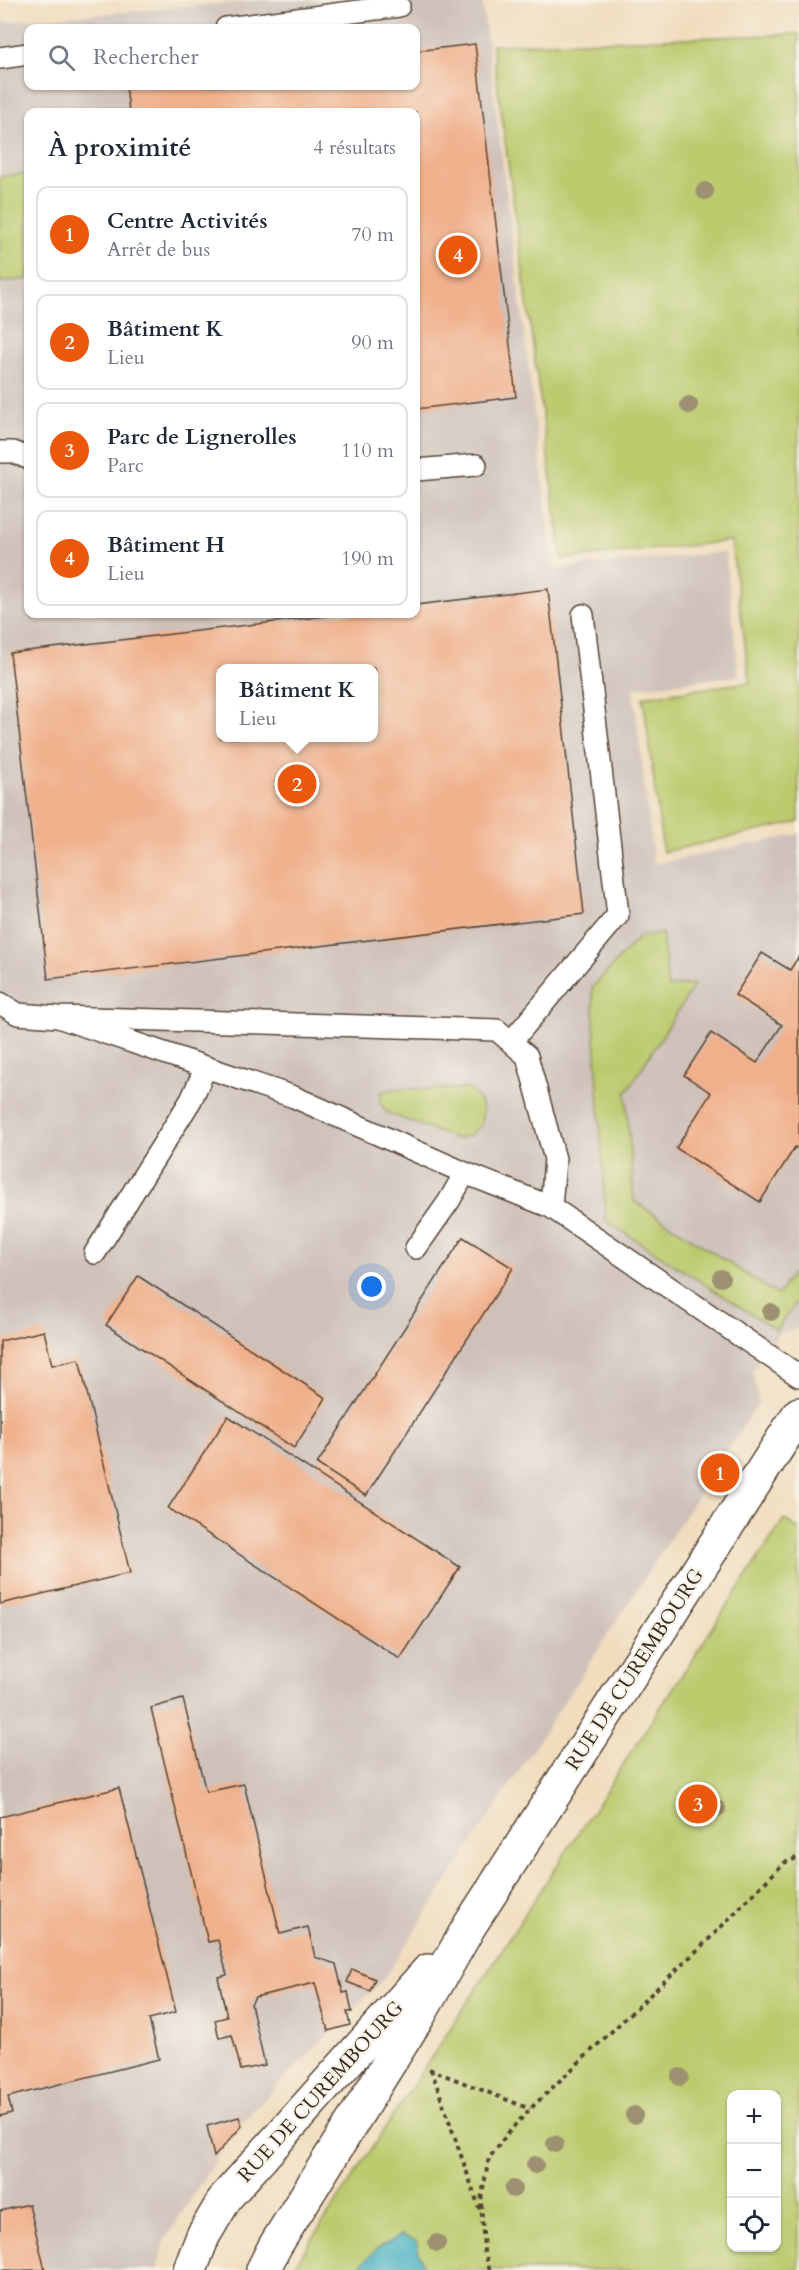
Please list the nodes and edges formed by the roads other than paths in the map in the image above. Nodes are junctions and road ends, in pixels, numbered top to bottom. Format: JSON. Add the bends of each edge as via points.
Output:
{"nodes":[{"id":1,"x":399,"y":6,"type":"dead end"},
{"id":2,"x":257,"y":24,"type":"edge"},
{"id":3,"x":24,"y":55,"type":"edge"},
{"id":4,"x":0,"y":58,"type":"edge"},
{"id":5,"x":0,"y":452,"type":"edge"},
{"id":6,"x":24,"y":456,"type":"edge"},
{"id":7,"x":476,"y":465,"type":"dead end"},
{"id":8,"x":420,"y":470,"type":"edge"},
{"id":9,"x":583,"y":615,"type":"dead end"},
{"id":10,"x":0,"y":1003,"type":"edge"},
{"id":11,"x":58,"y":1017,"type":"junction"},
{"id":12,"x":512,"y":1042,"type":"junction"},
{"id":13,"x":206,"y":1067,"type":"junction"},
{"id":14,"x":465,"y":1173,"type":"junction"},
{"id":15,"x":551,"y":1207,"type":"junction"},
{"id":16,"x":416,"y":1248,"type":"dead end"},
{"id":17,"x":95,"y":1253,"type":"dead end"},
{"id":18,"x":799,"y":1376,"type":"edge"},
{"id":19,"x":799,"y":1414,"type":"edge"},
{"id":20,"x":470,"y":1925,"type":"junction"},
{"id":21,"x":291,"y":2123,"type":"junction"},
{"id":22,"x":332,"y":2155,"type":"junction"},
{"id":23,"x":190,"y":2270,"type":"edge"},
{"id":24,"x":263,"y":2270,"type":"edge"}],
"edges":[{"from":1,"to":2,"type":"lane"},
{"from":3,"to":4,"type":"lane"},
{"from":5,"to":6,"type":"lane"},
{"from":7,"to":8,"type":"lane"},
{"from":9,"to":12,"type":"lane","via":[[618,915]]},
{"from":10,"to":11,"type":"lane","via":[[18,1014]]},
{"from":11,"to":12,"type":"lane","via":[[498,1030]]},
{"from":11,"to":13,"type":"lane"},
{"from":12,"to":15,"type":"lane","via":[[527,1056],[555,1159]]},
{"from":13,"to":14,"type":"lane","via":[[294,1097]]},
{"from":13,"to":17,"type":"lane","via":[[191,1100]]},
{"from":14,"to":15,"type":"lane"},
{"from":14,"to":16,"type":"lane"},
{"from":15,"to":18,"type":"lane"},
{"from":19,"to":20,"type":"street","name":"RUE DE CUREMBOURG"},
{"from":20,"to":21,"type":"street","name":"RUE DE CUREMBOURG"},
{"from":20,"to":22,"type":"street","name":"RUE DE CUREMBOURG"},
{"from":21,"to":22,"type":"street"},
{"from":21,"to":23,"type":"street","name":"RUE DE CUREMBOURG","via":[[226,2197],[202,2236]]},
{"from":22,"to":24,"type":"street","name":"RUE DE CUREMBOURG"}]}
